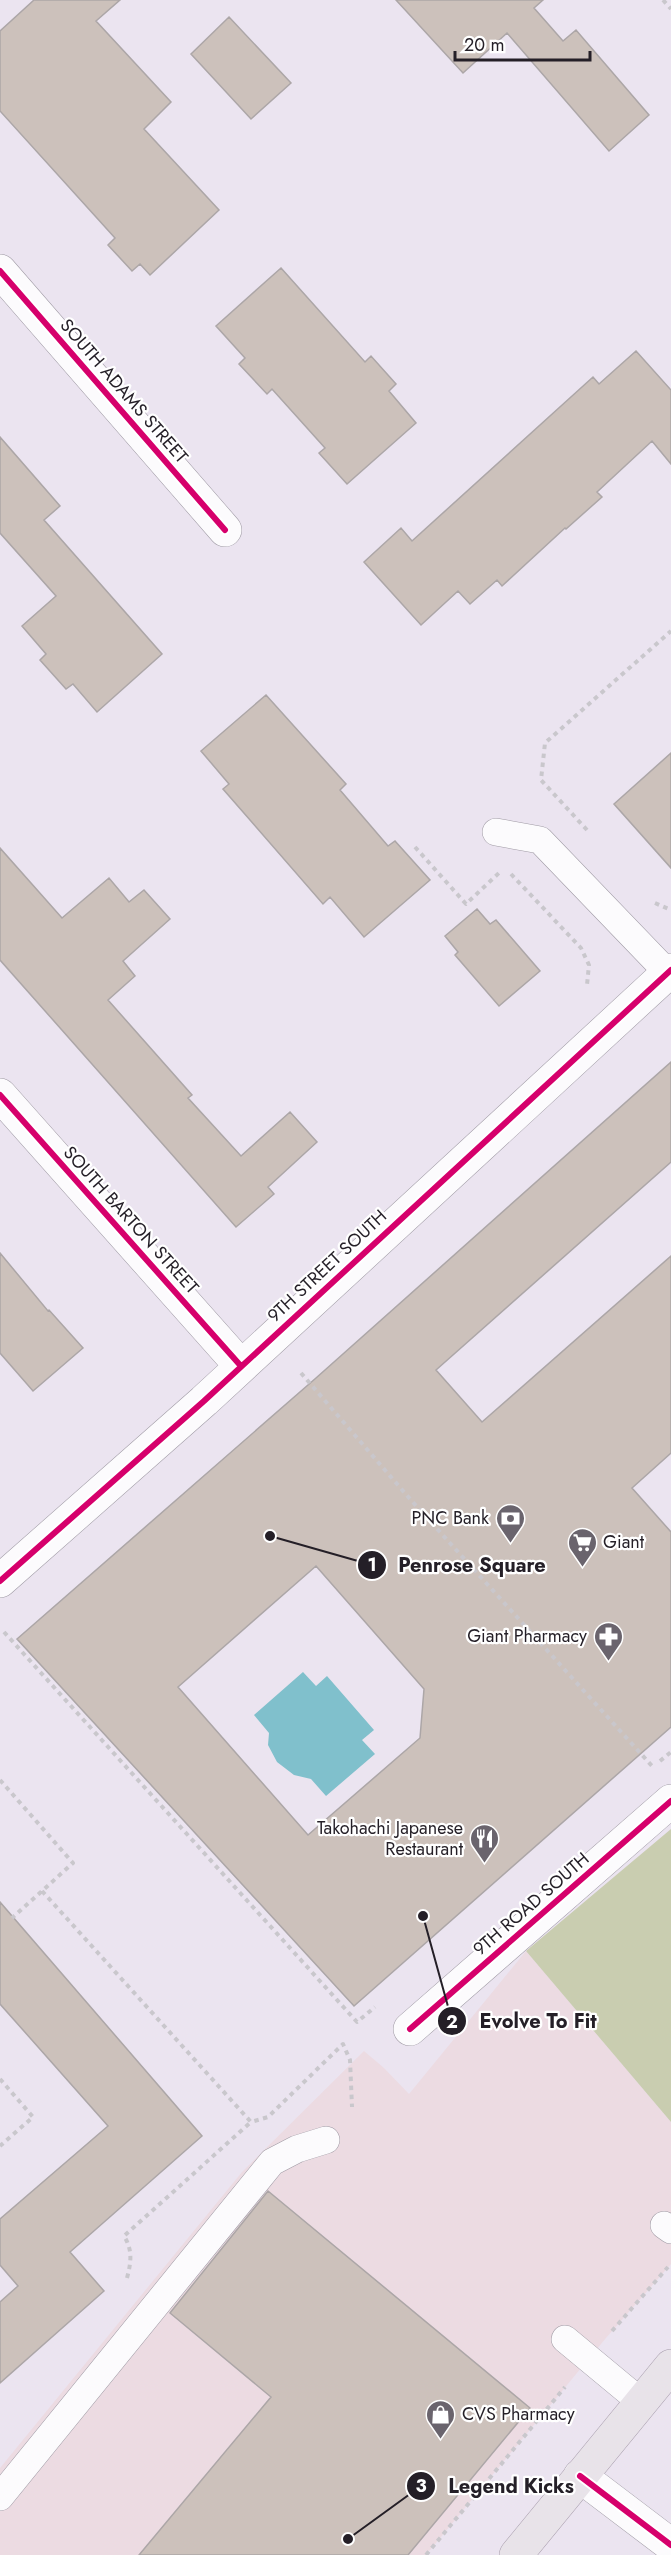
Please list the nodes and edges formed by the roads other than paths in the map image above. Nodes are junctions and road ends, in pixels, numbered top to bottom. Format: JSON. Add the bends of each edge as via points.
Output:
{"nodes":[{"id":1,"x":0,"y":272,"type":"edge"},
{"id":2,"x":225,"y":530,"type":"dead end"},
{"id":3,"x":496,"y":832,"type":"dead end"},
{"id":4,"x":670,"y":973,"type":"edge"},
{"id":5,"x":0,"y":1095,"type":"edge"},
{"id":6,"x":240,"y":1365,"type":"junction"},
{"id":7,"x":0,"y":1581,"type":"edge"},
{"id":8,"x":665,"y":1787,"type":"edge"},
{"id":9,"x":410,"y":2030,"type":"dead end"},
{"id":10,"x":326,"y":2140,"type":"dead end"},
{"id":11,"x":565,"y":2339,"type":"dead end"},
{"id":12,"x":671,"y":2366,"type":"edge"},
{"id":13,"x":641,"y":2402,"type":"junction"},
{"id":14,"x":580,"y":2476,"type":"junction"},
{"id":15,"x":0,"y":2497,"type":"edge"},
{"id":16,"x":667,"y":2536,"type":"edge"},
{"id":17,"x":516,"y":2555,"type":"edge"}],
"edges":[{"from":1,"to":2,"type":"street","name":"SOUTH ADAMS STREET"},
{"from":3,"to":4,"type":"lane","via":[[540,840]]},
{"from":4,"to":6,"type":"street","name":"9TH STREET SOUTH"},
{"from":5,"to":6,"type":"street","name":"SOUTH BARTON STREET"},
{"from":6,"to":7,"type":"street","name":"9TH STREET SOUTH"},
{"from":8,"to":9,"type":"street","name":"9TH ROAD SOUTH"},
{"from":10,"to":15,"type":"lane","via":[[272,2162]]},
{"from":11,"to":13,"type":"lane"},
{"from":12,"to":13,"type":"main road"},
{"from":13,"to":14,"type":"main road"},
{"from":14,"to":16,"type":"street"},
{"from":14,"to":17,"type":"main road"}]}
